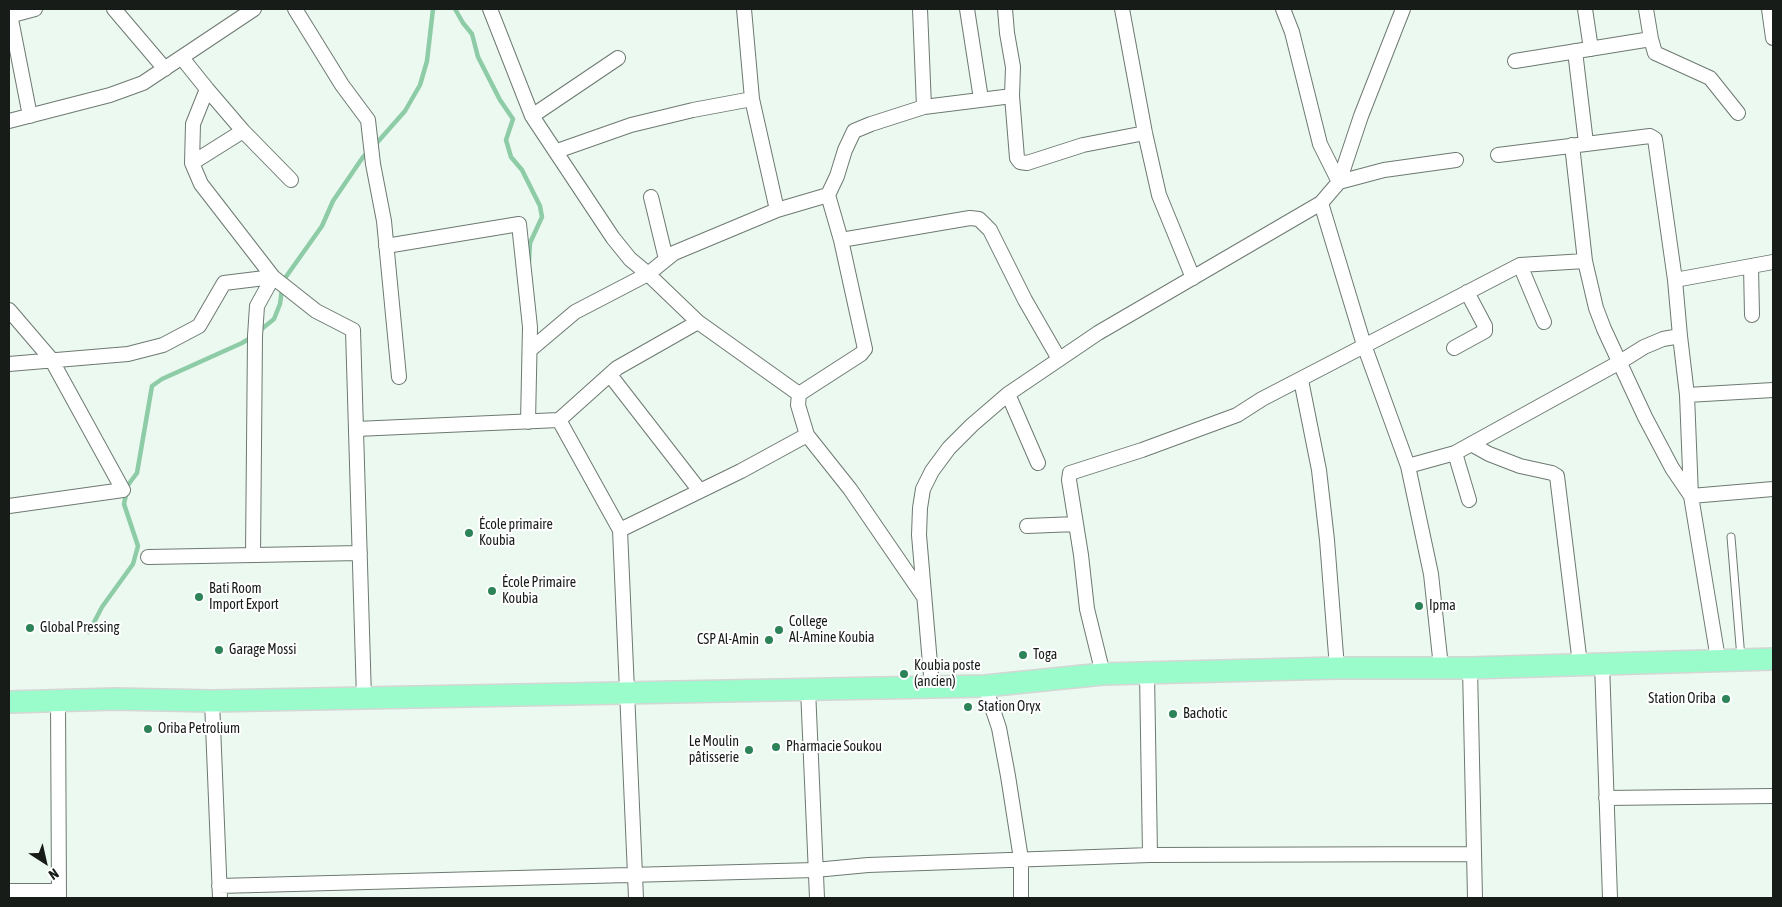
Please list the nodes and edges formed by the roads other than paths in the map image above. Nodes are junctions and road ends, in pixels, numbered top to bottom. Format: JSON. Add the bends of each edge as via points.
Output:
{"nodes":[{"id":1,"x":34,"y":9,"type":"edge"},
{"id":2,"x":114,"y":9,"type":"edge"},
{"id":3,"x":254,"y":9,"type":"edge"},
{"id":4,"x":295,"y":9,"type":"edge"},
{"id":5,"x":490,"y":9,"type":"edge"},
{"id":6,"x":744,"y":9,"type":"edge"},
{"id":7,"x":920,"y":9,"type":"edge"},
{"id":8,"x":967,"y":9,"type":"edge"},
{"id":9,"x":1005,"y":9,"type":"edge"},
{"id":10,"x":1122,"y":9,"type":"edge"},
{"id":11,"x":1283,"y":9,"type":"edge"},
{"id":12,"x":1403,"y":9,"type":"edge"},
{"id":13,"x":1585,"y":9,"type":"edge"},
{"id":14,"x":1646,"y":9,"type":"edge"},
{"id":15,"x":1769,"y":9,"type":"edge"},
{"id":16,"x":9,"y":13,"type":"edge"},
{"id":17,"x":1773,"y":38,"type":"edge"},
{"id":18,"x":1651,"y":39,"type":"junction"},
{"id":19,"x":1591,"y":49,"type":"junction"},
{"id":20,"x":1575,"y":51,"type":"junction"},
{"id":21,"x":182,"y":58,"type":"junction"},
{"id":22,"x":618,"y":58,"type":"dead end"},
{"id":23,"x":1515,"y":61,"type":"dead end"},
{"id":24,"x":164,"y":69,"type":"junction"},
{"id":25,"x":206,"y":89,"type":"junction"},
{"id":26,"x":1012,"y":96,"type":"junction"},
{"id":27,"x":752,"y":99,"type":"junction"},
{"id":28,"x":981,"y":100,"type":"junction"},
{"id":29,"x":924,"y":107,"type":"junction"},
{"id":30,"x":1738,"y":113,"type":"dead end"},
{"id":31,"x":30,"y":116,"type":"junction"},
{"id":32,"x":532,"y":116,"type":"junction"},
{"id":33,"x":9,"y":121,"type":"edge"},
{"id":34,"x":243,"y":131,"type":"junction"},
{"id":35,"x":1145,"y":133,"type":"junction"},
{"id":36,"x":1579,"y":144,"type":"junction"},
{"id":37,"x":557,"y":151,"type":"junction"},
{"id":38,"x":1498,"y":155,"type":"dead end"},
{"id":39,"x":1456,"y":160,"type":"dead end"},
{"id":40,"x":192,"y":163,"type":"junction"},
{"id":41,"x":291,"y":180,"type":"dead end"},
{"id":42,"x":1339,"y":182,"type":"junction"},
{"id":43,"x":828,"y":195,"type":"junction"},
{"id":44,"x":651,"y":197,"type":"dead end"},
{"id":45,"x":1321,"y":202,"type":"junction"},
{"id":46,"x":777,"y":210,"type":"junction"},
{"id":47,"x":841,"y":240,"type":"junction"},
{"id":48,"x":386,"y":246,"type":"junction"},
{"id":49,"x":666,"y":259,"type":"junction"},
{"id":50,"x":1585,"y":261,"type":"junction"},
{"id":51,"x":1773,"y":262,"type":"edge"},
{"id":52,"x":1520,"y":265,"type":"junction"},
{"id":53,"x":1750,"y":266,"type":"junction"},
{"id":54,"x":648,"y":274,"type":"junction"},
{"id":55,"x":273,"y":278,"type":"junction"},
{"id":56,"x":1193,"y":278,"type":"junction"},
{"id":57,"x":1675,"y":280,"type":"junction"},
{"id":58,"x":1467,"y":292,"type":"junction"},
{"id":59,"x":9,"y":310,"type":"edge"},
{"id":60,"x":1752,"y":315,"type":"dead end"},
{"id":61,"x":698,"y":322,"type":"junction"},
{"id":62,"x":1544,"y":322,"type":"dead end"},
{"id":63,"x":1680,"y":336,"type":"junction"},
{"id":64,"x":1364,"y":345,"type":"junction"},
{"id":65,"x":1454,"y":348,"type":"dead end"},
{"id":66,"x":530,"y":350,"type":"junction"},
{"id":67,"x":1059,"y":359,"type":"junction"},
{"id":68,"x":51,"y":360,"type":"junction"},
{"id":69,"x":1620,"y":362,"type":"junction"},
{"id":70,"x":9,"y":364,"type":"edge"},
{"id":71,"x":610,"y":375,"type":"junction"},
{"id":72,"x":399,"y":377,"type":"dead end"},
{"id":73,"x":1301,"y":380,"type":"junction"},
{"id":74,"x":1773,"y":390,"type":"edge"},
{"id":75,"x":799,"y":394,"type":"junction"},
{"id":76,"x":1008,"y":394,"type":"junction"},
{"id":77,"x":1687,"y":395,"type":"junction"},
{"id":78,"x":559,"y":420,"type":"junction"},
{"id":79,"x":528,"y":422,"type":"junction"},
{"id":80,"x":356,"y":429,"type":"junction"},
{"id":81,"x":807,"y":435,"type":"junction"},
{"id":82,"x":1471,"y":444,"type":"junction"},
{"id":83,"x":1455,"y":453,"type":"junction"},
{"id":84,"x":1038,"y":463,"type":"dead end"},
{"id":85,"x":1408,"y":466,"type":"junction"},
{"id":86,"x":1773,"y":489,"type":"edge"},
{"id":87,"x":700,"y":491,"type":"junction"},
{"id":88,"x":1691,"y":496,"type":"junction"},
{"id":89,"x":1469,"y":500,"type":"dead end"},
{"id":90,"x":9,"y":506,"type":"edge"},
{"id":91,"x":1076,"y":524,"type":"junction"},
{"id":92,"x":1028,"y":526,"type":"dead end"},
{"id":93,"x":620,"y":530,"type":"junction"},
{"id":94,"x":1730,"y":537,"type":"dead end"},
{"id":95,"x":360,"y":553,"type":"junction"},
{"id":96,"x":253,"y":555,"type":"junction"},
{"id":97,"x":148,"y":557,"type":"dead end"},
{"id":98,"x":924,"y":598,"type":"junction"},
{"id":99,"x":1742,"y":659,"type":"junction"},
{"id":100,"x":1773,"y":659,"type":"edge"},
{"id":101,"x":1718,"y":660,"type":"junction"},
{"id":102,"x":1602,"y":663,"type":"junction"},
{"id":103,"x":1580,"y":664,"type":"junction"},
{"id":104,"x":1441,"y":667,"type":"junction"},
{"id":105,"x":1337,"y":668,"type":"junction"},
{"id":106,"x":1470,"y":668,"type":"junction"},
{"id":107,"x":1147,"y":673,"type":"junction"},
{"id":108,"x":1103,"y":674,"type":"junction"},
{"id":109,"x":985,"y":686,"type":"junction"},
{"id":110,"x":932,"y":687,"type":"junction"},
{"id":111,"x":808,"y":689,"type":"junction"},
{"id":112,"x":628,"y":692,"type":"junction"},
{"id":113,"x":364,"y":698,"type":"junction"},
{"id":114,"x":58,"y":700,"type":"junction"},
{"id":115,"x":212,"y":701,"type":"junction"},
{"id":116,"x":9,"y":702,"type":"edge"},
{"id":117,"x":1773,"y":796,"type":"edge"},
{"id":118,"x":1606,"y":798,"type":"junction"},
{"id":119,"x":1474,"y":854,"type":"junction"},
{"id":120,"x":1150,"y":855,"type":"junction"},
{"id":121,"x":1021,"y":859,"type":"junction"},
{"id":122,"x":816,"y":870,"type":"junction"},
{"id":123,"x":635,"y":874,"type":"junction"},
{"id":124,"x":9,"y":891,"type":"edge"},
{"id":125,"x":220,"y":892,"type":"edge"},
{"id":126,"x":59,"y":895,"type":"edge"},
{"id":127,"x":636,"y":898,"type":"edge"},
{"id":128,"x":817,"y":898,"type":"edge"},
{"id":129,"x":1022,"y":898,"type":"edge"},
{"id":130,"x":1475,"y":898,"type":"edge"},
{"id":131,"x":1610,"y":898,"type":"edge"}],
"edges":[{"from":1,"to":16,"type":"street"},
{"from":2,"to":24,"type":"street"},
{"from":3,"to":21,"type":"street"},
{"from":4,"to":48,"type":"street","via":[[368,120]]},
{"from":5,"to":32,"type":"street"},
{"from":6,"to":27,"type":"street"},
{"from":7,"to":29,"type":"street"},
{"from":8,"to":28,"type":"street"},
{"from":9,"to":26,"type":"street","via":[[1013,67]]},
{"from":10,"to":35,"type":"street"},
{"from":11,"to":42,"type":"street","via":[[1292,32],[1320,144]]},
{"from":12,"to":42,"type":"street"},
{"from":13,"to":19,"type":"street"},
{"from":14,"to":18,"type":"street"},
{"from":15,"to":17,"type":"street"},
{"from":16,"to":31,"type":"street"},
{"from":18,"to":19,"type":"street"},
{"from":18,"to":30,"type":"street","via":[[1657,56],[1710,78]]},
{"from":19,"to":20,"type":"street"},
{"from":20,"to":23,"type":"street"},
{"from":20,"to":36,"type":"street"},
{"from":21,"to":24,"type":"street"},
{"from":21,"to":25,"type":"street"},
{"from":22,"to":32,"type":"street"},
{"from":24,"to":31,"type":"street","via":[[143,83]]},
{"from":25,"to":34,"type":"street"},
{"from":25,"to":40,"type":"street","via":[[193,124]]},
{"from":26,"to":28,"type":"street"},
{"from":26,"to":35,"type":"street","via":[[1017,158],[1023,163],[1083,145]]},
{"from":27,"to":37,"type":"street","via":[[631,126]]},
{"from":27,"to":46,"type":"street"},
{"from":28,"to":29,"type":"street"},
{"from":29,"to":43,"type":"street","via":[[854,132]]},
{"from":31,"to":33,"type":"street"},
{"from":32,"to":37,"type":"street"},
{"from":34,"to":40,"type":"street"},
{"from":34,"to":41,"type":"street"},
{"from":35,"to":56,"type":"street","via":[[1159,195]]},
{"from":36,"to":38,"type":"street"},
{"from":36,"to":50,"type":"street"},
{"from":36,"to":57,"type":"street","via":[[1655,138]]},
{"from":37,"to":54,"type":"street","via":[[613,238]]},
{"from":39,"to":42,"type":"street","via":[[1384,170]]},
{"from":40,"to":55,"type":"street","via":[[200,184]]},
{"from":42,"to":45,"type":"street"},
{"from":43,"to":46,"type":"street"},
{"from":43,"to":47,"type":"street"},
{"from":44,"to":49,"type":"street"},
{"from":45,"to":56,"type":"street"},
{"from":45,"to":64,"type":"street"},
{"from":46,"to":49,"type":"street"},
{"from":47,"to":67,"type":"street","via":[[979,219],[990,230],[1024,300]]},
{"from":47,"to":75,"type":"street","via":[[865,349]]},
{"from":48,"to":66,"type":"street","via":[[520,224]]},
{"from":48,"to":72,"type":"street"},
{"from":49,"to":54,"type":"street"},
{"from":50,"to":52,"type":"street"},
{"from":50,"to":69,"type":"street","via":[[1596,308]]},
{"from":51,"to":53,"type":"street"},
{"from":52,"to":58,"type":"street"},
{"from":52,"to":62,"type":"street"},
{"from":53,"to":57,"type":"street"},
{"from":53,"to":60,"type":"street"},
{"from":54,"to":61,"type":"street"},
{"from":54,"to":66,"type":"street","via":[[575,312]]},
{"from":55,"to":68,"type":"street","via":[[224,283],[198,326],[163,345],[128,354]]},
{"from":55,"to":80,"type":"street","via":[[316,311],[353,330]]},
{"from":55,"to":96,"type":"street","via":[[257,306],[256,316]]},
{"from":56,"to":67,"type":"street"},
{"from":57,"to":63,"type":"street"},
{"from":58,"to":64,"type":"street"},
{"from":58,"to":65,"type":"street","via":[[1485,326],[1484,332]]},
{"from":59,"to":68,"type":"street"},
{"from":61,"to":71,"type":"street"},
{"from":61,"to":75,"type":"street"},
{"from":63,"to":69,"type":"street","via":[[1662,339]]},
{"from":63,"to":77,"type":"street"},
{"from":64,"to":73,"type":"street"},
{"from":64,"to":85,"type":"street"},
{"from":66,"to":79,"type":"street"},
{"from":67,"to":76,"type":"street"},
{"from":68,"to":70,"type":"street"},
{"from":68,"to":90,"type":"street","via":[[123,490]]},
{"from":69,"to":82,"type":"street"},
{"from":69,"to":88,"type":"street","via":[[1672,468]]},
{"from":71,"to":78,"type":"street"},
{"from":71,"to":87,"type":"street"},
{"from":73,"to":91,"type":"street","via":[[1237,414],[1070,473],[1068,480]]},
{"from":73,"to":105,"type":"street","via":[[1319,470],[1328,540]]},
{"from":74,"to":77,"type":"street"},
{"from":75,"to":81,"type":"street","via":[[798,405]]},
{"from":76,"to":84,"type":"street"},
{"from":76,"to":98,"type":"street","via":[[949,448],[923,489],[919,535]]},
{"from":77,"to":88,"type":"street"},
{"from":78,"to":79,"type":"street"},
{"from":78,"to":93,"type":"street"},
{"from":79,"to":80,"type":"street"},
{"from":80,"to":95,"type":"street"},
{"from":81,"to":87,"type":"street"},
{"from":81,"to":98,"type":"street","via":[[850,490]]},
{"from":82,"to":83,"type":"street"},
{"from":82,"to":103,"type":"street","via":[[1520,466],[1558,476]]},
{"from":83,"to":85,"type":"street"},
{"from":83,"to":89,"type":"street"},
{"from":85,"to":104,"type":"street","via":[[1431,574]]},
{"from":86,"to":88,"type":"street"},
{"from":87,"to":93,"type":"street"},
{"from":88,"to":101,"type":"street"},
{"from":91,"to":92,"type":"street"},
{"from":91,"to":108,"type":"street","via":[[1087,608]]},
{"from":93,"to":112,"type":"street"},
{"from":94,"to":99,"type":"lane"},
{"from":95,"to":96,"type":"street"},
{"from":95,"to":113,"type":"street"},
{"from":96,"to":97,"type":"street"},
{"from":98,"to":110,"type":"street"},
{"from":99,"to":100,"type":"main road"},
{"from":99,"to":101,"type":"main road"},
{"from":101,"to":102,"type":"main road"},
{"from":102,"to":103,"type":"main road"},
{"from":102,"to":118,"type":"street"},
{"from":103,"to":106,"type":"main road"},
{"from":104,"to":105,"type":"main road"},
{"from":104,"to":106,"type":"main road"},
{"from":105,"to":107,"type":"main road"},
{"from":106,"to":119,"type":"street"},
{"from":107,"to":108,"type":"main road"},
{"from":107,"to":120,"type":"street"},
{"from":108,"to":109,"type":"main road"},
{"from":109,"to":110,"type":"main road"},
{"from":109,"to":121,"type":"street","via":[[999,728]]},
{"from":110,"to":111,"type":"main road"},
{"from":111,"to":112,"type":"main road"},
{"from":111,"to":122,"type":"street"},
{"from":112,"to":113,"type":"main road"},
{"from":112,"to":123,"type":"street"},
{"from":113,"to":115,"type":"main road"},
{"from":114,"to":115,"type":"main road"},
{"from":114,"to":116,"type":"main road"},
{"from":114,"to":126,"type":"street"},
{"from":115,"to":125,"type":"street"},
{"from":117,"to":118,"type":"street"},
{"from":118,"to":131,"type":"street"},
{"from":119,"to":120,"type":"street"},
{"from":119,"to":130,"type":"street"},
{"from":120,"to":121,"type":"street"},
{"from":121,"to":122,"type":"street"},
{"from":121,"to":129,"type":"street"},
{"from":122,"to":123,"type":"street"},
{"from":122,"to":128,"type":"street"},
{"from":123,"to":125,"type":"street"},
{"from":123,"to":127,"type":"street"},
{"from":124,"to":126,"type":"street"}]}
